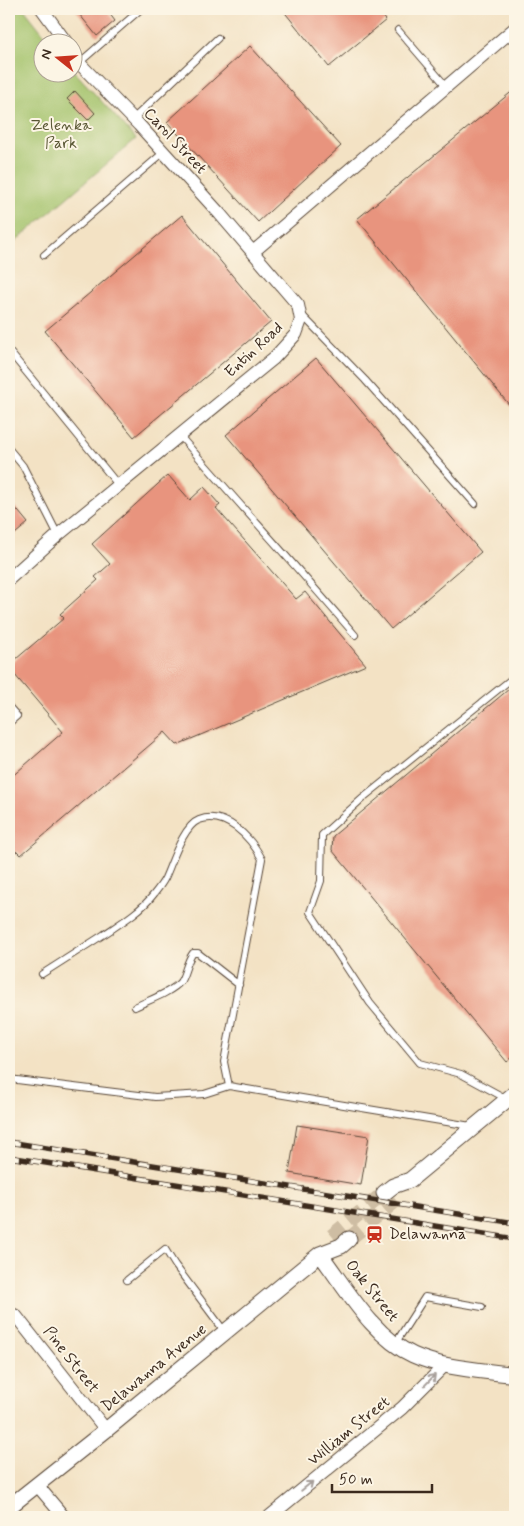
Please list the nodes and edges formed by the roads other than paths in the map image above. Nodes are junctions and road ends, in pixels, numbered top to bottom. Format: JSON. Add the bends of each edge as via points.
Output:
{"nodes":[{"id":1,"x":42,"y":9,"type":"edge"},
{"id":2,"x":142,"y":9,"type":"edge"},
{"id":3,"x":515,"y":28,"type":"edge"},
{"id":4,"x":398,"y":30,"type":"dead end"},
{"id":5,"x":59,"y":32,"type":"edge"},
{"id":6,"x":218,"y":38,"type":"dead end"},
{"id":7,"x":82,"y":54,"type":"edge"},
{"id":8,"x":82,"y":64,"type":"edge"},
{"id":9,"x":447,"y":87,"type":"junction"},
{"id":10,"x":133,"y":119,"type":"junction"},
{"id":11,"x":164,"y":152,"type":"junction"},
{"id":12,"x":253,"y":252,"type":"junction"},
{"id":13,"x":44,"y":255,"type":"dead end"},
{"id":14,"x":300,"y":313,"type":"junction"},
{"id":15,"x":9,"y":351,"type":"edge"},
{"id":16,"x":180,"y":436,"type":"junction"},
{"id":17,"x":9,"y":449,"type":"edge"},
{"id":18,"x":119,"y":486,"type":"junction"},
{"id":19,"x":475,"y":504,"type":"dead end"},
{"id":20,"x":58,"y":535,"type":"junction"},
{"id":21,"x":9,"y":579,"type":"edge"},
{"id":22,"x":356,"y":635,"type":"dead end"},
{"id":23,"x":515,"y":676,"type":"edge"},
{"id":24,"x":9,"y":707,"type":"edge"},
{"id":25,"x":9,"y":723,"type":"edge"},
{"id":26,"x":42,"y":974,"type":"dead end"},
{"id":27,"x":239,"y":985,"type":"junction"},
{"id":28,"x":135,"y":1007,"type":"dead end"},
{"id":29,"x":9,"y":1079,"type":"edge"},
{"id":30,"x":229,"y":1086,"type":"junction"},
{"id":31,"x":512,"y":1096,"type":"edge"},
{"id":32,"x":475,"y":1126,"type":"junction"},
{"id":33,"x":410,"y":1180,"type":"junction"},
{"id":34,"x":384,"y":1193,"type":"tunnel mouth"},
{"id":35,"x":401,"y":1196,"type":"tunnel mouth"},
{"id":36,"x":332,"y":1236,"type":"tunnel mouth"},
{"id":37,"x":349,"y":1239,"type":"tunnel mouth"},
{"id":38,"x":320,"y":1254,"type":"junction"},
{"id":39,"x":127,"y":1280,"type":"dead end"},
{"id":40,"x":482,"y":1307,"type":"dead end"},
{"id":41,"x":9,"y":1313,"type":"edge"},
{"id":42,"x":225,"y":1332,"type":"junction"},
{"id":43,"x":395,"y":1344,"type":"junction"},
{"id":44,"x":445,"y":1365,"type":"junction"},
{"id":45,"x":515,"y":1375,"type":"edge"},
{"id":46,"x":106,"y":1430,"type":"junction"},
{"id":47,"x":37,"y":1485,"type":"junction"},
{"id":48,"x":9,"y":1507,"type":"edge"},
{"id":49,"x":64,"y":1517,"type":"edge"},
{"id":50,"x":269,"y":1517,"type":"edge"}],
"edges":[{"from":1,"to":5,"type":"street"},
{"from":2,"to":7,"type":"lane"},
{"from":3,"to":9,"type":"street"},
{"from":4,"to":9,"type":"lane"},
{"from":6,"to":10,"type":"lane"},
{"from":8,"to":10,"type":"street","name":"Carol Street"},
{"from":9,"to":12,"type":"street"},
{"from":10,"to":11,"type":"street","name":"Carol Street"},
{"from":11,"to":12,"type":"street","name":"Carol Street"},
{"from":11,"to":13,"type":"lane"},
{"from":12,"to":14,"type":"street","name":"Entin Road","via":[[298,305]]},
{"from":14,"to":16,"type":"street","name":"Entin Road","via":[[302,320],[296,334],[274,358]]},
{"from":14,"to":19,"type":"lane","via":[[365,380]]},
{"from":15,"to":18,"type":"lane"},
{"from":16,"to":18,"type":"street","name":"Entin Road"},
{"from":16,"to":22,"type":"lane"},
{"from":17,"to":20,"type":"lane","via":[[23,466]]},
{"from":18,"to":20,"type":"street","name":"Entin Road"},
{"from":20,"to":21,"type":"street","name":"Entin Road"},
{"from":23,"to":31,"type":"lane","via":[[322,835],[321,881],[310,912],[370,1003],[420,1064],[461,1074]]},
{"from":24,"to":25,"type":"lane","via":[[17,716]]},
{"from":26,"to":27,"type":"lane","via":[[119,924],[152,896],[164,881],[186,831],[197,821],[211,818],[242,832],[262,859]]},
{"from":27,"to":28,"type":"lane","via":[[198,954],[193,954],[181,982]]},
{"from":27,"to":30,"type":"lane","via":[[224,1062]]},
{"from":29,"to":30,"type":"lane","via":[[155,1097],[204,1094]]},
{"from":30,"to":32,"type":"lane"},
{"from":31,"to":32,"type":"street"},
{"from":32,"to":33,"type":"street"},
{"from":33,"to":34,"type":"street"},
{"from":33,"to":35,"type":"street"},
{"from":36,"to":38,"type":"street","name":"Delawanna Avenue"},
{"from":37,"to":38,"type":"street","name":"Delawanna Avenue","via":[[341,1246]]},
{"from":38,"to":42,"type":"street","name":"Delawanna Avenue"},
{"from":38,"to":43,"type":"street","name":"Oak Street","via":[[371,1322]]},
{"from":39,"to":42,"type":"lane","via":[[165,1249]]},
{"from":40,"to":43,"type":"lane","via":[[425,1297]]},
{"from":41,"to":46,"type":"street","name":"Pine Street","via":[[16,1316]]},
{"from":42,"to":46,"type":"street","name":"Delawanna Avenue"},
{"from":43,"to":44,"type":"street","name":"Oak Street","via":[[413,1355]]},
{"from":44,"to":45,"type":"street","name":"Oak Street"},
{"from":50,"to":44,"type":"street","name":"William Street","one_way":true,"via":[[402,1408]]},
{"from":46,"to":47,"type":"street","name":"Delawanna Avenue"},
{"from":47,"to":48,"type":"street","name":"Delawanna Avenue"},
{"from":47,"to":49,"type":"street"}]}
